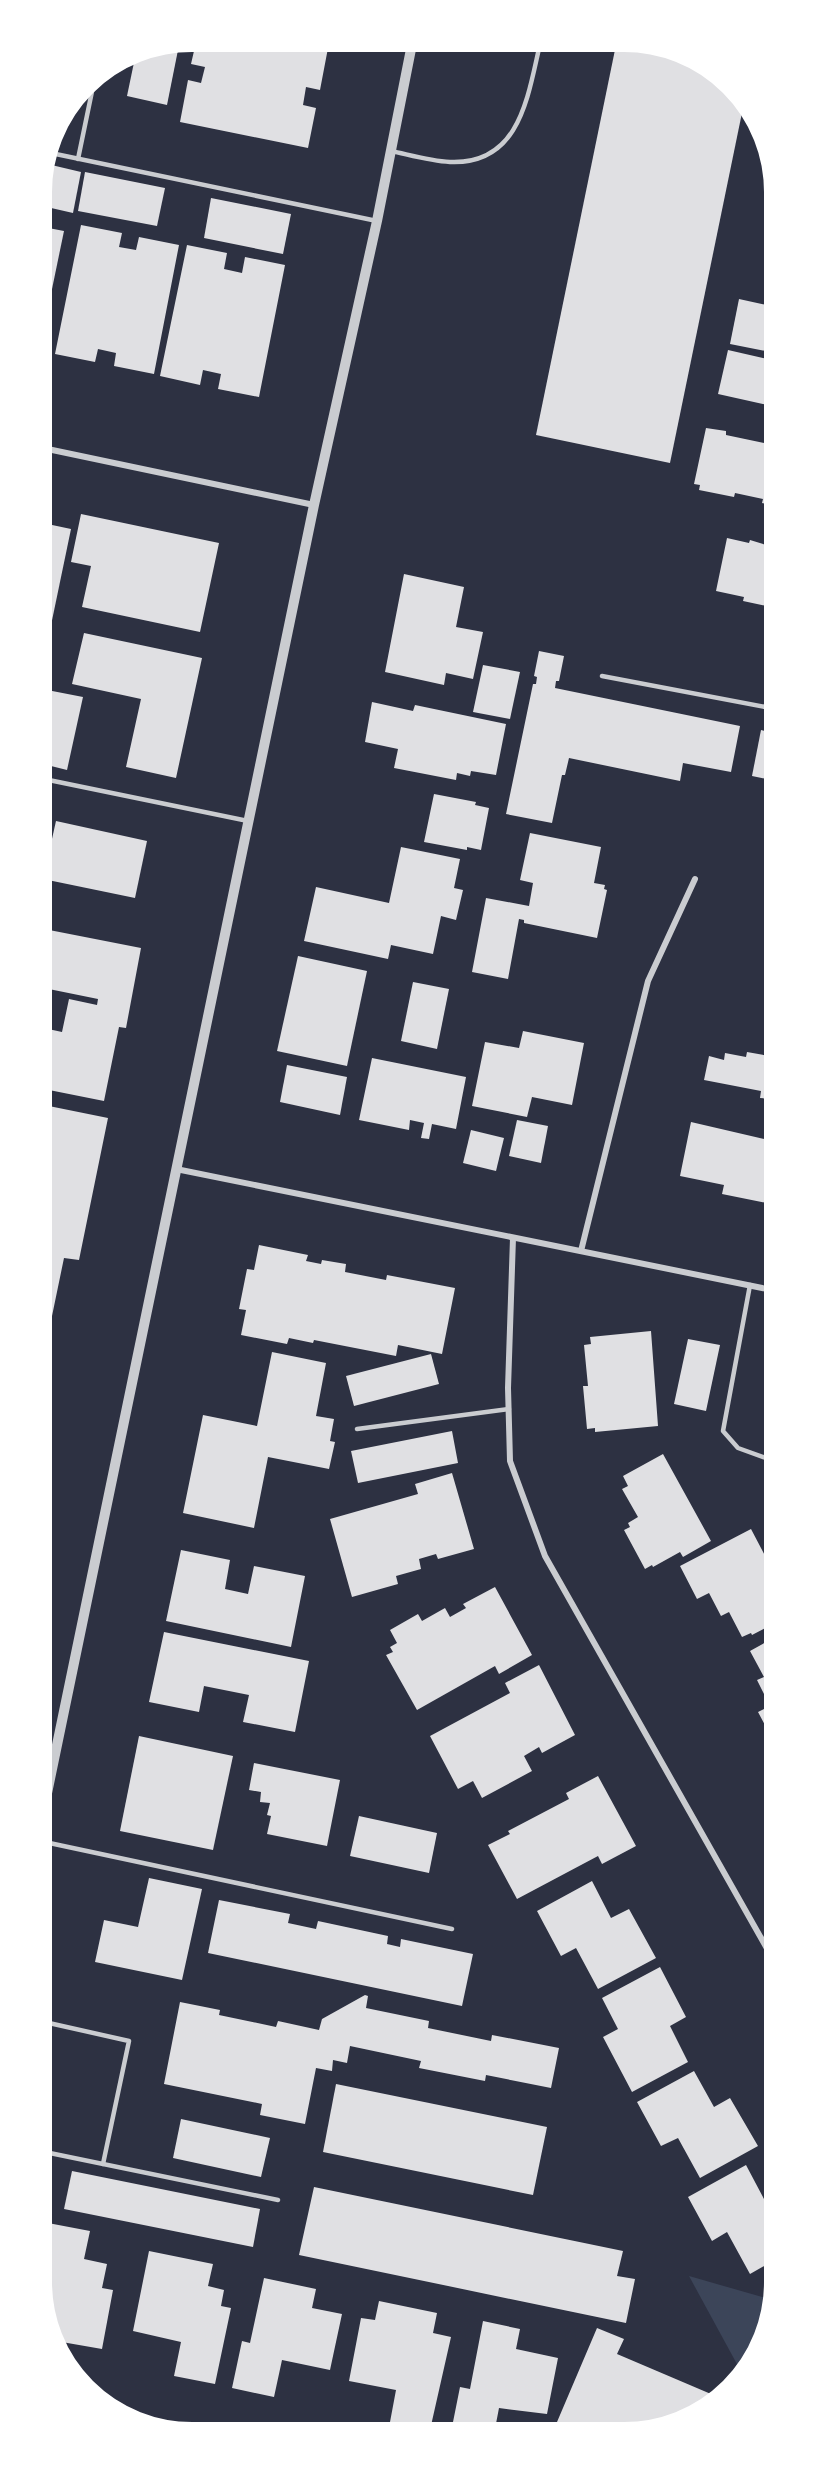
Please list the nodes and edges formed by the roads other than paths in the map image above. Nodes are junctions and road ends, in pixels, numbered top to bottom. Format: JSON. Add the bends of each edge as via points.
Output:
{"nodes":[{"id":1,"x":411,"y":48,"type":"edge"},
{"id":2,"x":539,"y":48,"type":"edge"},
{"id":3,"x":93,"y":88,"type":"edge"},
{"id":4,"x":391,"y":151,"type":"junction"},
{"id":5,"x":53,"y":154,"type":"edge"},
{"id":6,"x":78,"y":159,"type":"junction"},
{"id":7,"x":377,"y":221,"type":"junction"},
{"id":8,"x":48,"y":449,"type":"edge"},
{"id":9,"x":314,"y":505,"type":"junction"},
{"id":10,"x":602,"y":676,"type":"dead end"},
{"id":11,"x":768,"y":707,"type":"edge"},
{"id":12,"x":48,"y":780,"type":"edge"},
{"id":13,"x":248,"y":821,"type":"junction"},
{"id":14,"x":695,"y":879,"type":"dead end"},
{"id":15,"x":175,"y":1169,"type":"junction"},
{"id":16,"x":513,"y":1238,"type":"junction"},
{"id":17,"x":581,"y":1251,"type":"junction"},
{"id":18,"x":750,"y":1286,"type":"junction"},
{"id":19,"x":768,"y":1289,"type":"edge"},
{"id":20,"x":508,"y":1409,"type":"junction"},
{"id":21,"x":357,"y":1429,"type":"dead end"},
{"id":22,"x":768,"y":1459,"type":"edge"},
{"id":23,"x":48,"y":1788,"type":"edge"},
{"id":24,"x":48,"y":1843,"type":"edge"},
{"id":25,"x":452,"y":1929,"type":"dead end"},
{"id":26,"x":768,"y":1950,"type":"edge"},
{"id":27,"x":48,"y":2023,"type":"edge"},
{"id":28,"x":48,"y":2153,"type":"edge"},
{"id":29,"x":103,"y":2164,"type":"junction"},
{"id":30,"x":278,"y":2200,"type":"dead end"}],
"edges":[{"from":1,"to":4,"type":"street"},
{"from":2,"to":4,"type":"lane","via":[[522,117],[507,140],[487,156],[448,162]]},
{"from":3,"to":6,"type":"lane"},
{"from":4,"to":7,"type":"street"},
{"from":5,"to":6,"type":"lane"},
{"from":6,"to":7,"type":"lane"},
{"from":7,"to":9,"type":"street"},
{"from":8,"to":9,"type":"street"},
{"from":9,"to":13,"type":"street"},
{"from":10,"to":11,"type":"lane"},
{"from":12,"to":13,"type":"lane"},
{"from":13,"to":15,"type":"street"},
{"from":14,"to":17,"type":"street","via":[[648,981]]},
{"from":15,"to":16,"type":"street"},
{"from":15,"to":23,"type":"street"},
{"from":16,"to":17,"type":"street"},
{"from":16,"to":20,"type":"street"},
{"from":17,"to":18,"type":"street"},
{"from":18,"to":19,"type":"street"},
{"from":18,"to":22,"type":"lane","via":[[723,1431],[738,1448]]},
{"from":20,"to":21,"type":"lane"},
{"from":20,"to":26,"type":"street","via":[[510,1461],[545,1557]]},
{"from":24,"to":25,"type":"lane"},
{"from":27,"to":29,"type":"lane","via":[[129,2041]]},
{"from":28,"to":29,"type":"lane"},
{"from":29,"to":30,"type":"lane"}]}
